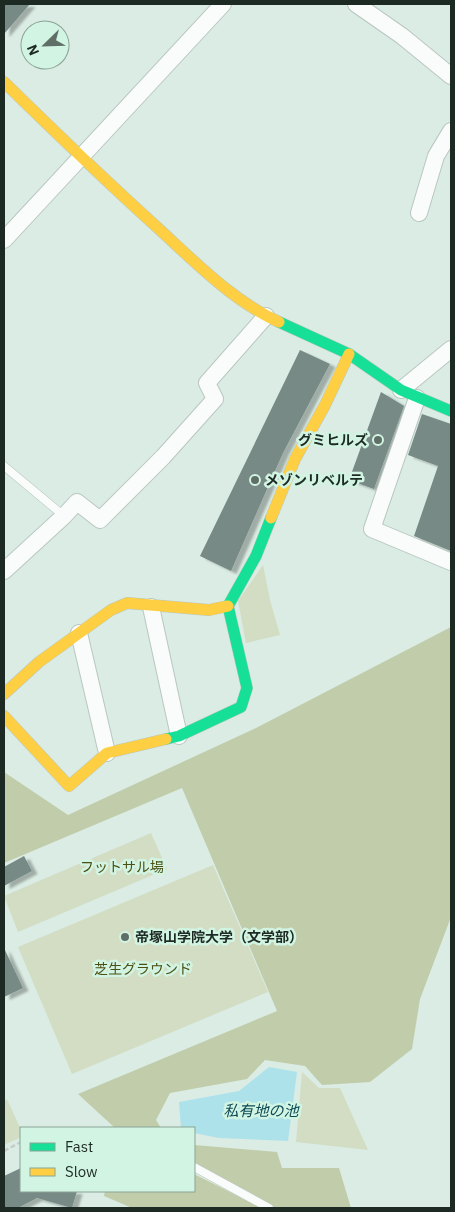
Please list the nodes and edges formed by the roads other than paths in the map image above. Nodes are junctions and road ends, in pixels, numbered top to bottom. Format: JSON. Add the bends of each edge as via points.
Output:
{"nodes":[{"id":1,"x":223,"y":4,"type":"edge"},
{"id":2,"x":356,"y":4,"type":"edge"},
{"id":3,"x":451,"y":76,"type":"edge"},
{"id":4,"x":4,"y":82,"type":"edge"},
{"id":5,"x":451,"y":131,"type":"edge"},
{"id":6,"x":80,"y":158,"type":"junction"},
{"id":7,"x":419,"y":213,"type":"dead end"},
{"id":8,"x":4,"y":240,"type":"edge"},
{"id":9,"x":266,"y":316,"type":"junction"},
{"id":10,"x":451,"y":349,"type":"edge"},
{"id":11,"x":348,"y":354,"type":"junction"},
{"id":12,"x":402,"y":390,"type":"junction"},
{"id":13,"x":417,"y":398,"type":"junction"},
{"id":14,"x":451,"y":411,"type":"edge"},
{"id":15,"x":4,"y":466,"type":"edge"},
{"id":16,"x":64,"y":516,"type":"junction"},
{"id":17,"x":451,"y":562,"type":"edge"},
{"id":18,"x":4,"y":571,"type":"edge"},
{"id":19,"x":228,"y":606,"type":"junction"},
{"id":20,"x":151,"y":607,"type":"junction"},
{"id":21,"x":79,"y":633,"type":"junction"},
{"id":22,"x":4,"y":694,"type":"edge"},
{"id":23,"x":4,"y":716,"type":"edge"},
{"id":24,"x":179,"y":736,"type":"junction"},
{"id":25,"x":107,"y":753,"type":"junction"},
{"id":26,"x":195,"y":1168,"type":"edge"},
{"id":27,"x":269,"y":1208,"type":"edge"}],
"edges":[{"from":1,"to":6,"type":"street"},
{"from":2,"to":3,"type":"street"},
{"from":4,"to":6,"type":"street"},
{"from":5,"to":7,"type":"street","via":[[436,156]]},
{"from":6,"to":8,"type":"street"},
{"from":6,"to":9,"type":"street","via":[[219,284]]},
{"from":9,"to":11,"type":"street"},
{"from":9,"to":16,"type":"street","via":[[207,383],[215,399],[130,491],[100,520],[77,502]]},
{"from":10,"to":12,"type":"street"},
{"from":11,"to":12,"type":"street"},
{"from":11,"to":19,"type":"street","via":[[325,405],[294,459],[256,556]]},
{"from":12,"to":13,"type":"street"},
{"from":13,"to":14,"type":"street"},
{"from":13,"to":17,"type":"street","via":[[372,529]]},
{"from":15,"to":16,"type":"lane"},
{"from":16,"to":18,"type":"street"},
{"from":19,"to":20,"type":"street","via":[[209,610]]},
{"from":19,"to":24,"type":"street","via":[[247,688],[245,700],[241,707]]},
{"from":20,"to":21,"type":"street","via":[[127,603],[111,610]]},
{"from":20,"to":24,"type":"street"},
{"from":21,"to":22,"type":"street","via":[[39,662]]},
{"from":21,"to":25,"type":"street"},
{"from":23,"to":25,"type":"street","via":[[69,786]]},
{"from":24,"to":25,"type":"street"},
{"from":26,"to":27,"type":"lane"}]}
